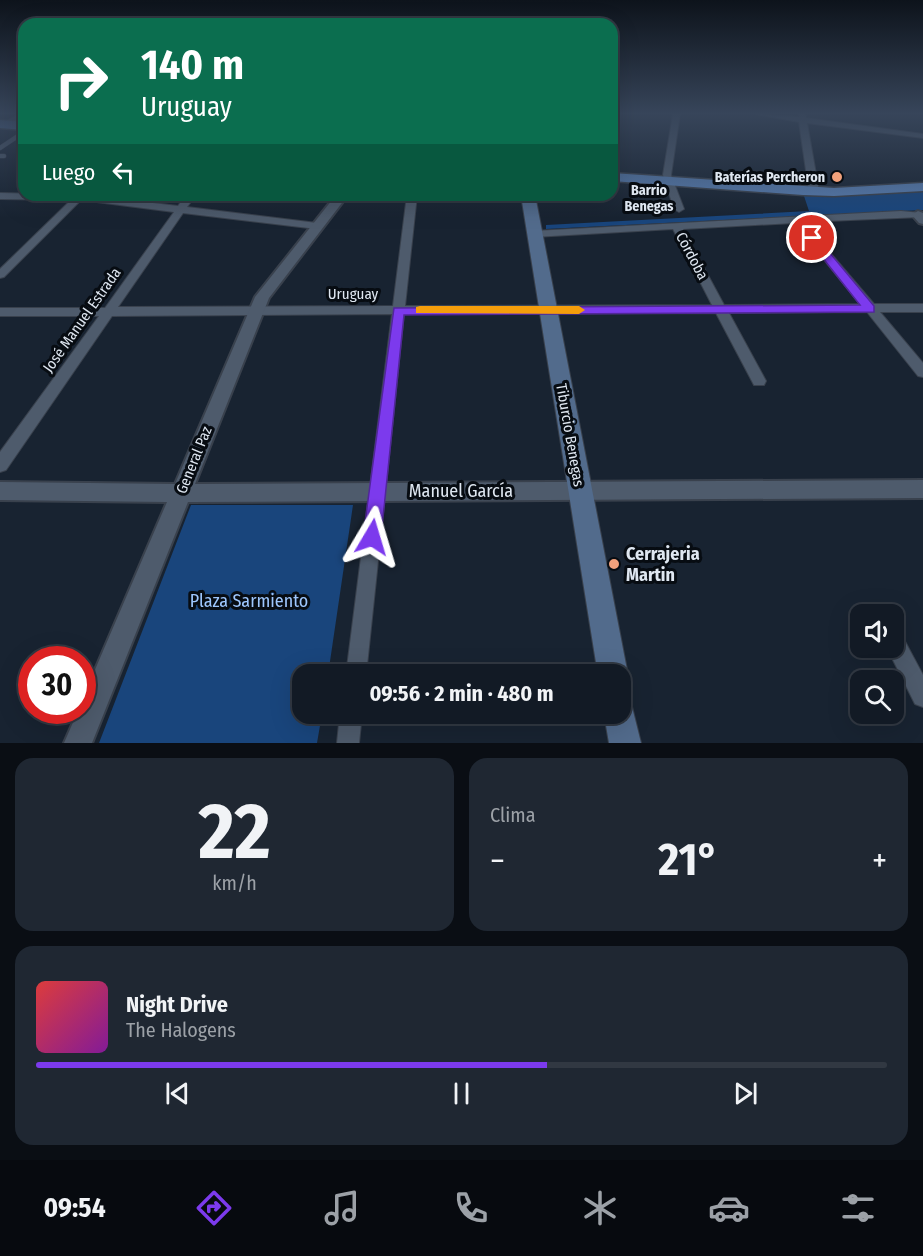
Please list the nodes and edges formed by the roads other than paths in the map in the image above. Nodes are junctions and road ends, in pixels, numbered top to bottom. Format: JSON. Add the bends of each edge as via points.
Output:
{"nodes":[{"id":1,"x":672,"y":149,"type":"edge"},
{"id":2,"x":808,"y":149,"type":"edge"},
{"id":3,"x":618,"y":177,"type":"edge"},
{"id":4,"x":668,"y":180,"type":"junction"},
{"id":5,"x":923,"y":187,"type":"edge"},
{"id":6,"x":814,"y":191,"type":"junction"},
{"id":7,"x":0,"y":196,"type":"edge"},
{"id":8,"x":18,"y":196,"type":"edge"},
{"id":9,"x":74,"y":201,"type":"edge"},
{"id":10,"x":118,"y":201,"type":"edge"},
{"id":11,"x":187,"y":201,"type":"edge"},
{"id":12,"x":337,"y":201,"type":"edge"},
{"id":13,"x":411,"y":201,"type":"edge"},
{"id":14,"x":529,"y":201,"type":"edge"},
{"id":15,"x":181,"y":209,"type":"junction"},
{"id":16,"x":679,"y":210,"type":"dead end"},
{"id":17,"x":921,"y":217,"type":"edge"},
{"id":18,"x":797,"y":220,"type":"junction"},
{"id":19,"x":317,"y":226,"type":"junction"},
{"id":20,"x":676,"y":226,"type":"junction"},
{"id":21,"x":534,"y":234,"type":"junction"},
{"id":22,"x":0,"y":275,"type":"edge"},
{"id":23,"x":923,"y":308,"type":"edge"},
{"id":24,"x":721,"y":309,"type":"junction"},
{"id":25,"x":870,"y":309,"type":"junction"},
{"id":26,"x":398,"y":310,"type":"junction"},
{"id":27,"x":547,"y":310,"type":"junction"},
{"id":28,"x":108,"y":311,"type":"junction"},
{"id":29,"x":255,"y":311,"type":"junction"},
{"id":30,"x":0,"y":312,"type":"edge"},
{"id":31,"x":923,"y":372,"type":"edge"},
{"id":32,"x":759,"y":381,"type":"dead end"},
{"id":33,"x":0,"y":465,"type":"edge"},
{"id":34,"x":923,"y":489,"type":"edge"},
{"id":35,"x":580,"y":490,"type":"junction"},
{"id":36,"x":0,"y":491,"type":"edge"},
{"id":37,"x":378,"y":491,"type":"junction"},
{"id":38,"x":181,"y":493,"type":"junction"},
{"id":39,"x":903,"y":658,"type":"edge"},
{"id":40,"x":357,"y":664,"type":"edge"},
{"id":41,"x":611,"y":664,"type":"edge"},
{"id":42,"x":923,"y":696,"type":"edge"},
{"id":43,"x":350,"y":724,"type":"edge"},
{"id":44,"x":622,"y":724,"type":"edge"},
{"id":45,"x":78,"y":743,"type":"edge"},
{"id":46,"x":348,"y":743,"type":"edge"},
{"id":47,"x":626,"y":743,"type":"edge"}],
"edges":[{"from":1,"to":4,"type":"street","name":"Córdoba"},
{"from":2,"to":6,"type":"street"},
{"from":3,"to":4,"type":"main road"},
{"from":4,"to":6,"type":"main road"},
{"from":4,"to":16,"type":"street","name":"Córdoba"},
{"from":5,"to":6,"type":"main road"},
{"from":7,"to":8,"type":"street"},
{"from":9,"to":22,"type":"street"},
{"from":10,"to":15,"type":"street"},
{"from":11,"to":15,"type":"street","name":"José Manuel Estrada"},
{"from":12,"to":19,"type":"street","name":"General Paz"},
{"from":13,"to":26,"type":"street"},
{"from":14,"to":21,"type":"main road","name":"Tiburcio Benegas"},
{"from":15,"to":19,"type":"street"},
{"from":15,"to":28,"type":"street","name":"José Manuel Estrada"},
{"from":17,"to":18,"type":"street","via":[[901,214]]},
{"from":18,"to":20,"type":"street"},
{"from":18,"to":25,"type":"street"},
{"from":19,"to":29,"type":"street","name":"General Paz"},
{"from":20,"to":21,"type":"street"},
{"from":20,"to":24,"type":"street","name":"Córdoba"},
{"from":21,"to":27,"type":"main road","name":"Tiburcio Benegas"},
{"from":23,"to":25,"type":"street","name":"Uruguay"},
{"from":24,"to":25,"type":"street","name":"Uruguay"},
{"from":24,"to":27,"type":"street","name":"Uruguay"},
{"from":24,"to":32,"type":"street","name":"Córdoba"},
{"from":25,"to":31,"type":"street"},
{"from":26,"to":27,"type":"street","name":"Uruguay"},
{"from":26,"to":29,"type":"street","name":"Uruguay"},
{"from":26,"to":37,"type":"street"},
{"from":27,"to":35,"type":"main road","name":"Tiburcio Benegas"},
{"from":28,"to":29,"type":"street","name":"Uruguay"},
{"from":28,"to":30,"type":"street","name":"Uruguay"},
{"from":28,"to":33,"type":"street","name":"José Manuel Estrada"},
{"from":29,"to":38,"type":"street","name":"General Paz"},
{"from":34,"to":35,"type":"street","name":"Manuel García"},
{"from":35,"to":37,"type":"street","name":"Manuel García"},
{"from":35,"to":41,"type":"main road","name":"Tiburcio Benegas"},
{"from":36,"to":38,"type":"street","name":"Manuel García"},
{"from":37,"to":38,"type":"street","name":"Manuel García"},
{"from":37,"to":40,"type":"street"},
{"from":38,"to":45,"type":"street","name":"General Paz"},
{"from":39,"to":42,"type":"street"},
{"from":43,"to":46,"type":"street"},
{"from":44,"to":47,"type":"main road"}]}
